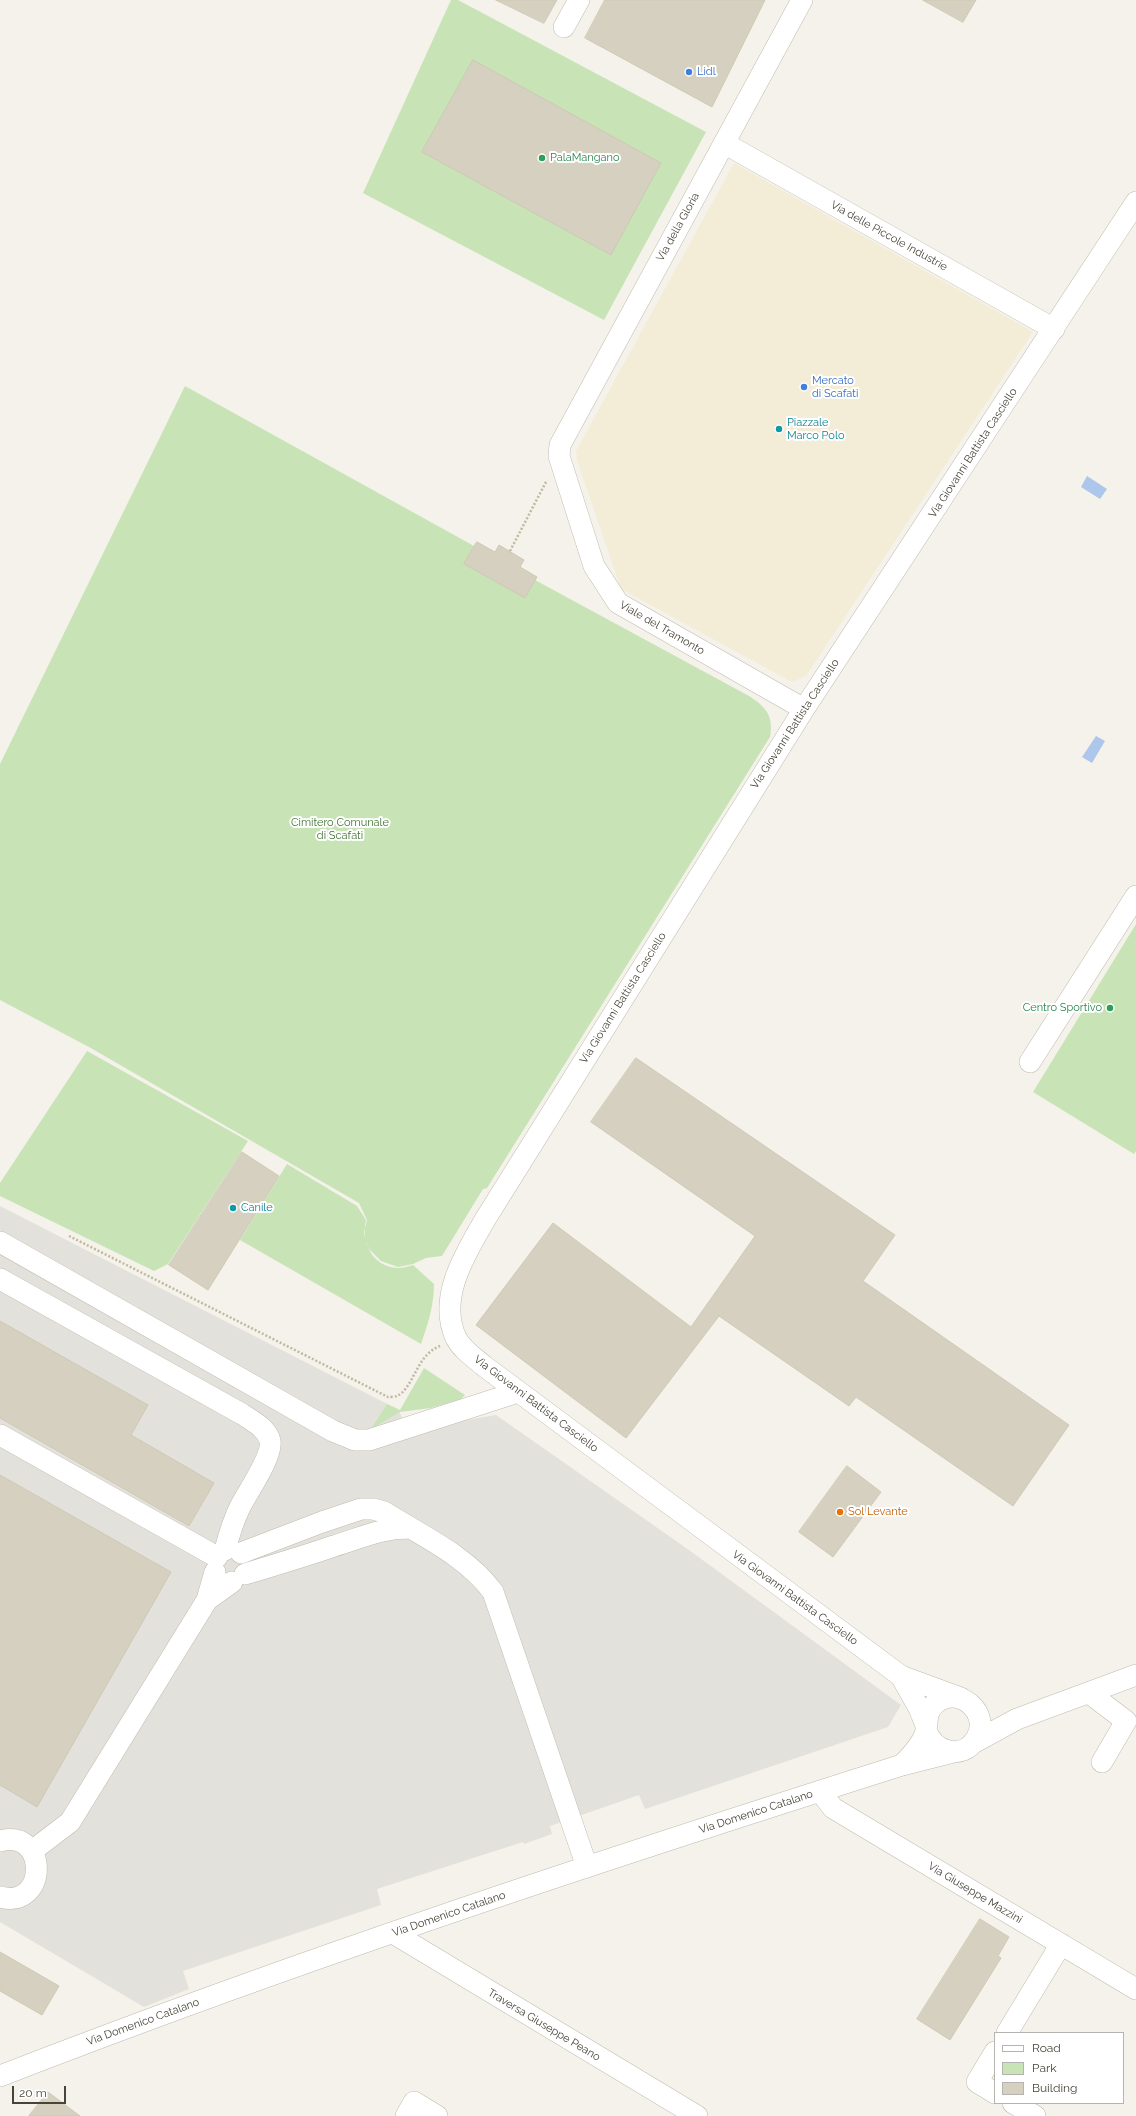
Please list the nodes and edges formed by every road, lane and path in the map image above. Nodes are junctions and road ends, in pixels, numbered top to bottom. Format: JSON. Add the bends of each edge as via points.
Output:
{"nodes":[{"id":1,"x":579,"y":0,"type":"edge"},
{"id":2,"x":802,"y":0,"type":"edge"},
{"id":3,"x":564,"y":27,"type":"dead end"},
{"id":4,"x":724,"y":144,"type":"junction"},
{"id":5,"x":1136,"y":202,"type":"edge"},
{"id":6,"x":1054,"y":329,"type":"junction"},
{"id":7,"x":559,"y":456,"type":"junction"},
{"id":8,"x":510,"y":551,"type":"dead end"},
{"id":9,"x":804,"y":709,"type":"junction"},
{"id":10,"x":1136,"y":896,"type":"edge"},
{"id":11,"x":1030,"y":1062,"type":"dead end"},
{"id":12,"x":69,"y":1236,"type":"dead end"},
{"id":13,"x":0,"y":1242,"type":"edge"},
{"id":14,"x":0,"y":1279,"type":"edge"},
{"id":15,"x":457,"y":1339,"type":"junction"},
{"id":16,"x":518,"y":1392,"type":"junction"},
{"id":17,"x":0,"y":1435,"type":"edge"},
{"id":18,"x":229,"y":1565,"type":"junction"},
{"id":19,"x":1136,"y":1675,"type":"edge"},
{"id":20,"x":901,"y":1676,"type":"junction"},
{"id":21,"x":1089,"y":1693,"type":"junction"},
{"id":22,"x":968,"y":1703,"type":"junction"},
{"id":23,"x":1017,"y":1719,"type":"junction"},
{"id":24,"x":926,"y":1727,"type":"junction"},
{"id":25,"x":973,"y":1743,"type":"junction"},
{"id":26,"x":953,"y":1752,"type":"junction"},
{"id":27,"x":1102,"y":1762,"type":"dead end"},
{"id":28,"x":902,"y":1765,"type":"junction"},
{"id":29,"x":820,"y":1791,"type":"junction"},
{"id":30,"x":12,"y":1841,"type":"edge"},
{"id":31,"x":587,"y":1866,"type":"junction"},
{"id":32,"x":0,"y":1896,"type":"edge"},
{"id":33,"x":393,"y":1933,"type":"junction"},
{"id":34,"x":1061,"y":1944,"type":"junction"},
{"id":35,"x":1136,"y":1989,"type":"edge"},
{"id":36,"x":1008,"y":2032,"type":"edge"},
{"id":37,"x":994,"y":2054,"type":"edge"},
{"id":38,"x":0,"y":2076,"type":"edge"},
{"id":39,"x":994,"y":2092,"type":"edge"},
{"id":40,"x":1015,"y":2104,"type":"edge"},
{"id":41,"x":406,"y":2116,"type":"edge"},
{"id":42,"x":437,"y":2116,"type":"edge"},
{"id":43,"x":696,"y":2116,"type":"edge"},
{"id":44,"x":1035,"y":2116,"type":"edge"}],
"edges":[{"from":1,"to":3,"type":"street"},
{"from":2,"to":4,"type":"street","name":"Via della Gloria"},
{"from":4,"to":6,"type":"street","name":"Via delle Piccole Industrie"},
{"from":4,"to":7,"type":"street","name":"Via della Gloria","via":[[563,438]]},
{"from":5,"to":6,"type":"street","name":"Via Giovanni Battista Casciello"},
{"from":6,"to":9,"type":"street","name":"Via Giovanni Battista Casciello"},
{"from":7,"to":8,"type":"path"},
{"from":7,"to":9,"type":"street","name":"Viale del Tramonto","via":[[594,566],[618,603]]},
{"from":9,"to":15,"type":"street","name":"Via Giovanni Battista Casciello","via":[[467,1252],[454,1280],[450,1304]]},
{"from":10,"to":11,"type":"street"},
{"from":12,"to":15,"type":"path","via":[[388,1397],[397,1396],[406,1387],[419,1364],[433,1349]]},
{"from":13,"to":16,"type":"street","via":[[333,1431],[354,1440],[368,1440]]},
{"from":14,"to":18,"type":"street","via":[[242,1414],[267,1433],[270,1442],[268,1455],[232,1525]]},
{"from":15,"to":16,"type":"street","name":"Via Giovanni Battista Casciello","via":[[468,1352]]},
{"from":16,"to":20,"type":"street","name":"Via Giovanni Battista Casciello"},
{"from":17,"to":18,"type":"street"},
{"from":18,"to":30,"type":"street","via":[[70,1822]]},
{"from":18,"to":31,"type":"street","via":[[308,1527],[361,1509],[373,1509],[384,1512],[471,1567],[493,1592]]},
{"from":19,"to":21,"type":"street","name":"Via Domenico Catalano"},
{"from":20,"to":22,"type":"street","name":"Via Giovanni Battista Casciello"},
{"from":20,"to":24,"type":"street","name":"Via Giovanni Battista Casciello","via":[[919,1708]]},
{"from":21,"to":23,"type":"street","name":"Via Domenico Catalano"},
{"from":21,"to":27,"type":"street","via":[[1126,1721]]},
{"from":22,"to":23,"type":"street","name":"Via Domenico Catalano","via":[[996,1717]]},
{"from":22,"to":24,"type":"street","name":"Via Domenico Catalano","via":[[944,1698],[936,1702],[930,1708]]},
{"from":22,"to":25,"type":"street","via":[[980,1722],[978,1737]]},
{"from":23,"to":25,"type":"street","name":"Via Domenico Catalano"},
{"from":24,"to":26,"type":"street","via":[[933,1743]]},
{"from":24,"to":28,"type":"street","name":"Via Domenico Catalano","via":[[917,1748]]},
{"from":25,"to":26,"type":"street","name":"Via Domenico Catalano"},
{"from":26,"to":28,"type":"street","name":"Via Domenico Catalano"},
{"from":28,"to":29,"type":"street","name":"Via Domenico Catalano"},
{"from":29,"to":31,"type":"street","name":"Via Domenico Catalano"},
{"from":29,"to":34,"type":"street","name":"Via Giuseppe Mazzini","via":[[833,1808]]},
{"from":30,"to":32,"type":"street","via":[[36,1860],[38,1870],[30,1888],[23,1894],[14,1897]]},
{"from":31,"to":33,"type":"street","name":"Via Domenico Catalano"},
{"from":33,"to":38,"type":"street","name":"Via Domenico Catalano"},
{"from":33,"to":43,"type":"street","name":"Traversa Giuseppe Peano"},
{"from":34,"to":35,"type":"street","name":"Via Giuseppe Mazzini"},
{"from":34,"to":36,"type":"street"},
{"from":37,"to":39,"type":"street","via":[[977,2082]]},
{"from":40,"to":44,"type":"street"},
{"from":41,"to":42,"type":"street","via":[[414,2102]]}]}
